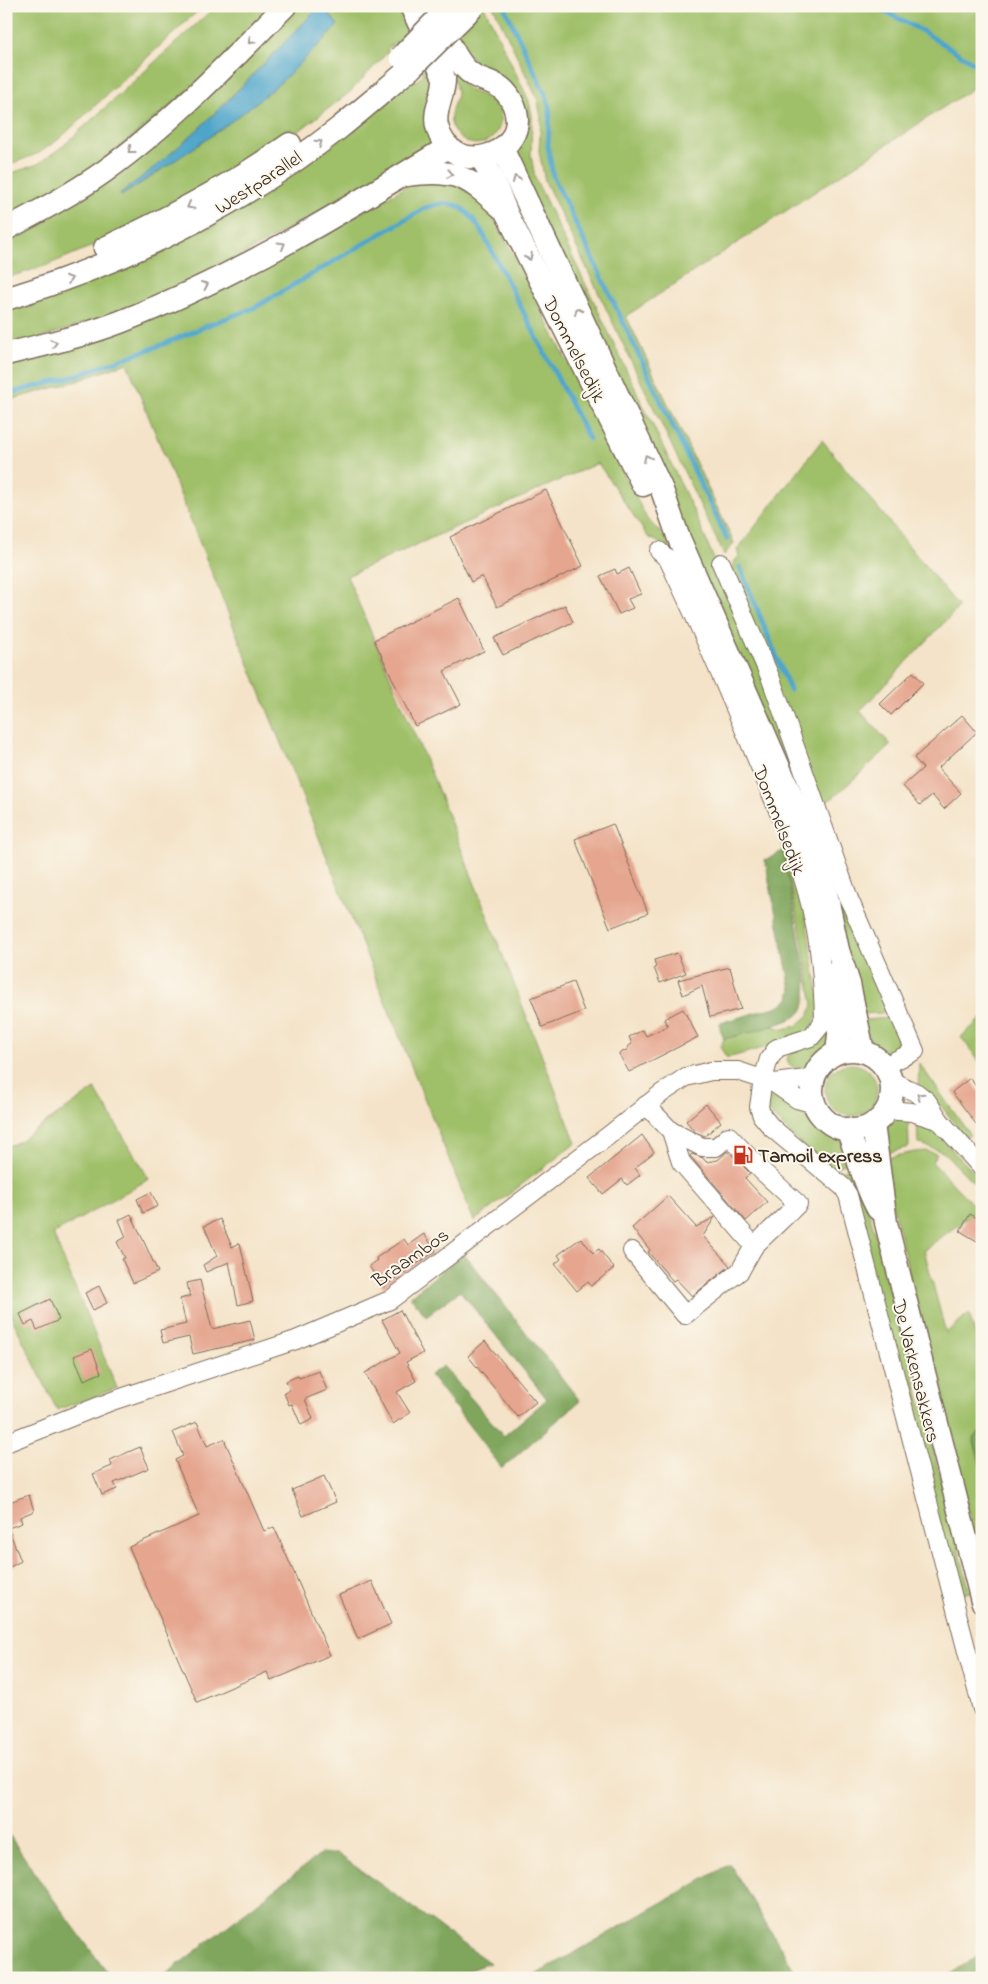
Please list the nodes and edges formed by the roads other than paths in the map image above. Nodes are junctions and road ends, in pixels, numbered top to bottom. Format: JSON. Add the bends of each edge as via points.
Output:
{"nodes":[{"id":1,"x":285,"y":6,"type":"edge"},
{"id":2,"x":411,"y":6,"type":"edge"},
{"id":3,"x":432,"y":6,"type":"edge"},
{"id":4,"x":450,"y":6,"type":"edge"},
{"id":5,"x":474,"y":6,"type":"edge"},
{"id":6,"x":406,"y":63,"type":"junction"},
{"id":7,"x":448,"y":147,"type":"junction"},
{"id":8,"x":502,"y":148,"type":"junction"},
{"id":9,"x":482,"y":158,"type":"junction"},
{"id":10,"x":402,"y":176,"type":"junction"},
{"id":11,"x":507,"y":214,"type":"junction"},
{"id":12,"x":6,"y":229,"type":"edge"},
{"id":13,"x":6,"y":284,"type":"edge"},
{"id":14,"x":6,"y":299,"type":"edge"},
{"id":15,"x":6,"y":354,"type":"edge"},
{"id":16,"x":678,"y":536,"type":"junction"},
{"id":17,"x":659,"y":551,"type":"dead end"},
{"id":18,"x":721,"y":563,"type":"dead end"},
{"id":19,"x":838,"y":950,"type":"junction"},
{"id":20,"x":863,"y":1051,"type":"junction"},
{"id":21,"x":837,"y":1052,"type":"junction"},
{"id":22,"x":888,"y":1074,"type":"junction"},
{"id":23,"x":814,"y":1078,"type":"junction"},
{"id":24,"x":768,"y":1081,"type":"junction"},
{"id":25,"x":814,"y":1104,"type":"junction"},
{"id":26,"x":646,"y":1105,"type":"junction"},
{"id":27,"x":880,"y":1117,"type":"junction"},
{"id":28,"x":940,"y":1120,"type":"junction"},
{"id":29,"x":847,"y":1129,"type":"junction"},
{"id":30,"x":671,"y":1132,"type":"junction"},
{"id":31,"x":982,"y":1168,"type":"edge"},
{"id":32,"x":886,"y":1223,"type":"junction"},
{"id":33,"x":754,"y":1246,"type":"junction"},
{"id":34,"x":632,"y":1252,"type":"dead end"},
{"id":35,"x":6,"y":1443,"type":"edge"},
{"id":36,"x":982,"y":1601,"type":"edge"},
{"id":37,"x":982,"y":1709,"type":"edge"}],
"edges":[{"from":1,"to":12,"type":"main road","one_way":true,"via":[[220,72],[160,127],[105,171]]},
{"from":2,"to":7,"type":"main road","via":[[444,78],[436,124]]},
{"from":3,"to":8,"type":"main road","via":[[465,68],[497,84],[510,96],[516,121],[512,135]]},
{"from":4,"to":6,"type":"main road","name":"Westparallel","bridge":true},
{"from":5,"to":6,"type":"main road","name":"Westparallel","bridge":true},
{"from":6,"to":13,"type":"main road","name":"Westparallel","one_way":true,"via":[[268,159],[213,193],[92,254]]},
{"from":14,"to":6,"type":"main road","name":"Westparallel","one_way":true,"via":[[97,268],[182,229],[221,207],[338,129]]},
{"from":7,"to":9,"type":"main road","via":[[465,157]]},
{"from":7,"to":10,"type":"main road"},
{"from":8,"to":9,"type":"main road"},
{"from":16,"to":8,"type":"main road","name":"Dommelsedijk","one_way":true,"via":[[662,490]]},
{"from":9,"to":11,"type":"main road","name":"Dommelsedijk"},
{"from":10,"to":11,"type":"main road","one_way":true,"via":[[431,172],[466,178]]},
{"from":15,"to":10,"type":"main road","one_way":true,"via":[[119,322],[182,295],[239,269]]},
{"from":11,"to":16,"type":"main road","name":"Dommelsedijk","one_way":true,"via":[[648,496]]},
{"from":16,"to":19,"type":"main road","name":"Dommelsedijk","via":[[792,797],[826,893]]},
{"from":17,"to":24,"type":"street","name":"Dommelsedijk","via":[[668,559],[722,674],[782,821],[814,920],[824,1018],[811,1037],[777,1048],[769,1059]]},
{"from":18,"to":22,"type":"street","name":"Dommelsedijk","via":[[771,679],[849,899],[914,1050]]},
{"from":19,"to":20,"type":"main road","name":"Dommelsedijk","via":[[849,984]]},
{"from":19,"to":21,"type":"main road","name":"Dommelsedijk"},
{"from":20,"to":21,"type":"main road"},
{"from":20,"to":22,"type":"main road","via":[[871,1054]]},
{"from":21,"to":23,"type":"main road","via":[[819,1066]]},
{"from":22,"to":27,"type":"main road","via":[[890,1101]]},
{"from":28,"to":22,"type":"street","one_way":true,"via":[[927,1101]]},
{"from":23,"to":24,"type":"street","name":"Braambos"},
{"from":23,"to":25,"type":"main road"},
{"from":24,"to":25,"type":"street","name":"Braambos","via":[[797,1099]]},
{"from":24,"to":26,"type":"street","name":"Braambos","via":[[730,1070],[703,1072],[679,1080]]},
{"from":24,"to":37,"type":"street","name":"De Varkensakkers","via":[[758,1103],[760,1112],[779,1134],[843,1187],[848,1195]]},
{"from":25,"to":29,"type":"main road","via":[[828,1121]]},
{"from":26,"to":30,"type":"street"},
{"from":26,"to":35,"type":"street","name":"Braambos","via":[[390,1300],[296,1340],[112,1401]]},
{"from":27,"to":28,"type":"street","via":[[912,1112]]},
{"from":27,"to":29,"type":"main road","via":[[865,1128]]},
{"from":27,"to":32,"type":"main road"},
{"from":28,"to":31,"type":"street"},
{"from":29,"to":32,"type":"main road","via":[[869,1194]]},
{"from":30,"to":33,"type":"street","via":[[681,1162]]},
{"from":30,"to":33,"type":"street","via":[[702,1146],[716,1147],[729,1136],[798,1204]]},
{"from":32,"to":36,"type":"main road"},
{"from":33,"to":34,"type":"street","via":[[740,1271],[685,1315]]}]}
